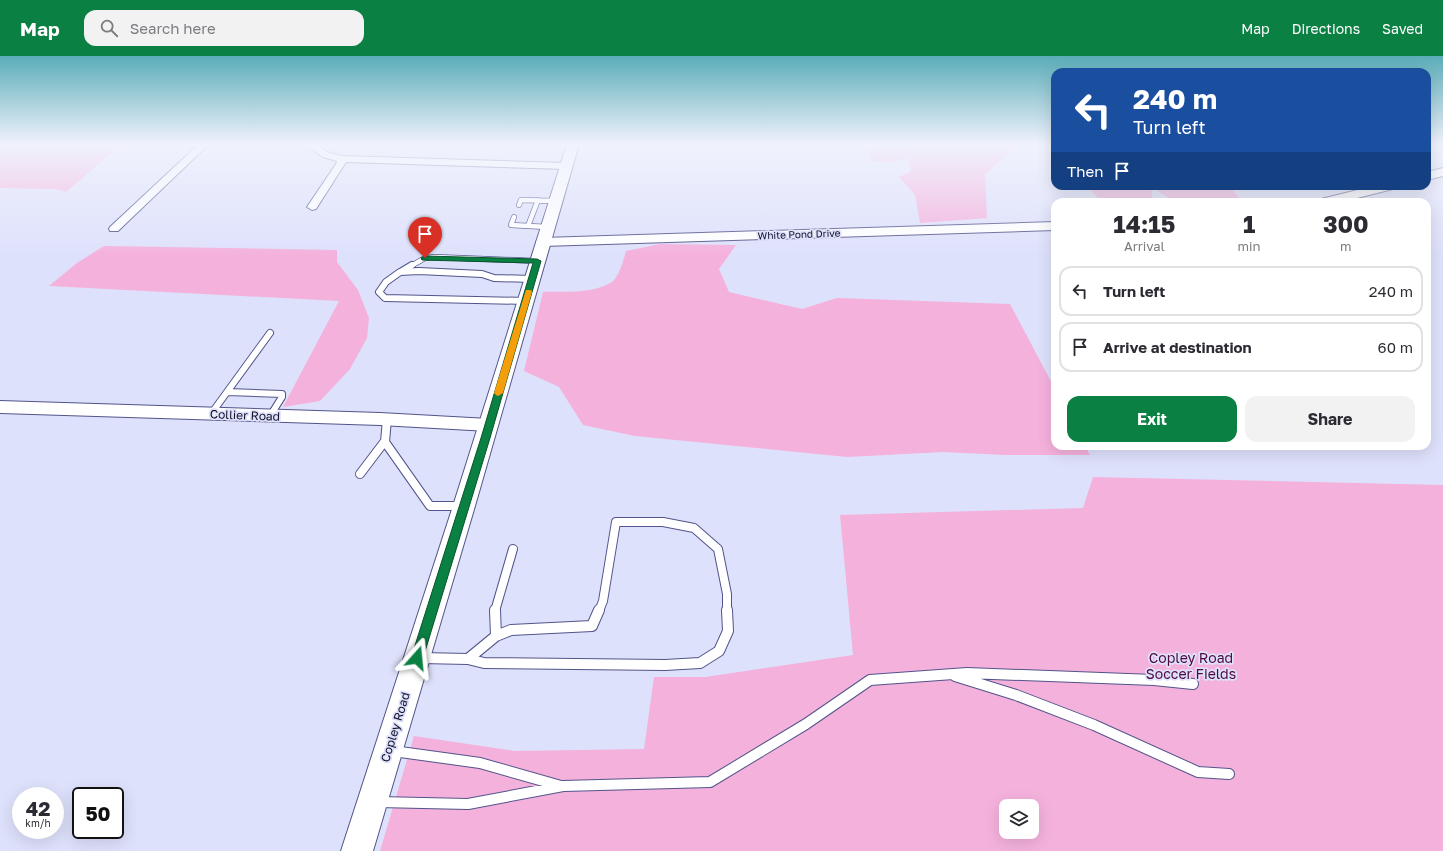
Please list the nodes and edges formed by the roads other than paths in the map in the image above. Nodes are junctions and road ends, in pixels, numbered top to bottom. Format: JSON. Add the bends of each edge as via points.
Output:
{"nodes":[{"id":1,"x":165,"y":181,"type":"edge"},
{"id":2,"x":329,"y":181,"type":"edge"},
{"id":3,"x":558,"y":181,"type":"edge"},
{"id":4,"x":1372,"y":190,"type":"edge"},
{"id":5,"x":1342,"y":198,"type":"edge"},
{"id":6,"x":547,"y":201,"type":"junction"},
{"id":7,"x":519,"y":205,"type":"dead end"},
{"id":8,"x":312,"y":207,"type":"dead end"},
{"id":9,"x":514,"y":218,"type":"dead end"},
{"id":10,"x":1051,"y":226,"type":"edge"},
{"id":11,"x":114,"y":228,"type":"dead end"},
{"id":12,"x":537,"y":247,"type":"junction"},
{"id":13,"x":400,"y":272,"type":"junction"},
{"id":14,"x":526,"y":301,"type":"junction"},
{"id":15,"x":270,"y":333,"type":"dead end"},
{"id":16,"x":228,"y":392,"type":"junction"},
{"id":17,"x":0,"y":407,"type":"edge"},
{"id":18,"x":211,"y":414,"type":"junction"},
{"id":19,"x":270,"y":416,"type":"junction"},
{"id":20,"x":388,"y":419,"type":"junction"},
{"id":21,"x":489,"y":425,"type":"junction"},
{"id":22,"x":385,"y":441,"type":"junction"},
{"id":23,"x":360,"y":474,"type":"dead end"},
{"id":24,"x":464,"y":506,"type":"junction"},
{"id":25,"x":513,"y":548,"type":"dead end"},
{"id":26,"x":496,"y":636,"type":"junction"},
{"id":27,"x":417,"y":658,"type":"junction"},
{"id":28,"x":468,"y":659,"type":"junction"},
{"id":29,"x":951,"y":674,"type":"junction"},
{"id":30,"x":1193,"y":684,"type":"dead end"},
{"id":31,"x":388,"y":751,"type":"junction"},
{"id":32,"x":1229,"y":774,"type":"dead end"},
{"id":33,"x":563,"y":786,"type":"junction"},
{"id":34,"x":372,"y":802,"type":"junction"},
{"id":35,"x":357,"y":851,"type":"edge"}],
"edges":[{"from":1,"to":11,"type":"street"},
{"from":2,"to":8,"type":"street"},
{"from":3,"to":6,"type":"main road","name":"Copley Road"},
{"from":4,"to":5,"type":"street"},
{"from":6,"to":7,"type":"lane","via":[[520,200]]},
{"from":6,"to":12,"type":"main road","name":"Copley Road"},
{"from":9,"to":12,"type":"lane","via":[[511,225]]},
{"from":10,"to":12,"type":"street","name":"White Pond Drive"},
{"from":12,"to":13,"type":"lane","via":[[425,258]]},
{"from":12,"to":13,"type":"lane","via":[[494,278],[482,274]]},
{"from":12,"to":14,"type":"main road","name":"Copley Road"},
{"from":13,"to":14,"type":"lane","via":[[386,282],[379,292],[385,298]]},
{"from":14,"to":21,"type":"main road","name":"Copley Road"},
{"from":15,"to":16,"type":"lane"},
{"from":16,"to":18,"type":"lane"},
{"from":16,"to":19,"type":"lane","via":[[282,394]]},
{"from":17,"to":18,"type":"street","name":"Collier Road"},
{"from":18,"to":19,"type":"street","name":"Collier Road"},
{"from":19,"to":20,"type":"street","name":"Collier Road"},
{"from":20,"to":21,"type":"street","name":"Collier Road"},
{"from":20,"to":22,"type":"lane"},
{"from":21,"to":24,"type":"main road","name":"Copley Road"},
{"from":22,"to":23,"type":"lane"},
{"from":22,"to":24,"type":"lane","via":[[430,506]]},
{"from":24,"to":27,"type":"main road","name":"Copley Road"},
{"from":25,"to":26,"type":"lane","via":[[495,610]]},
{"from":26,"to":28,"type":"lane"},
{"from":26,"to":28,"type":"lane","via":[[511,630],[592,626],[603,600],[616,522],[663,522],[694,528],[718,549],[726,594],[728,631],[719,651],[700,663],[484,663]]},
{"from":27,"to":28,"type":"lane"},
{"from":27,"to":31,"type":"main road","name":"Copley Road"},
{"from":29,"to":30,"type":"lane","via":[[1154,680]]},
{"from":29,"to":32,"type":"lane","via":[[1016,695],[1094,725],[1198,772]]},
{"from":29,"to":33,"type":"lane","via":[[870,680],[806,724],[710,782]]},
{"from":31,"to":33,"type":"lane","via":[[480,764]]},
{"from":31,"to":34,"type":"main road","name":"Copley Road"},
{"from":33,"to":34,"type":"lane","via":[[468,804]]},
{"from":34,"to":35,"type":"main road","name":"Copley Road"}]}
